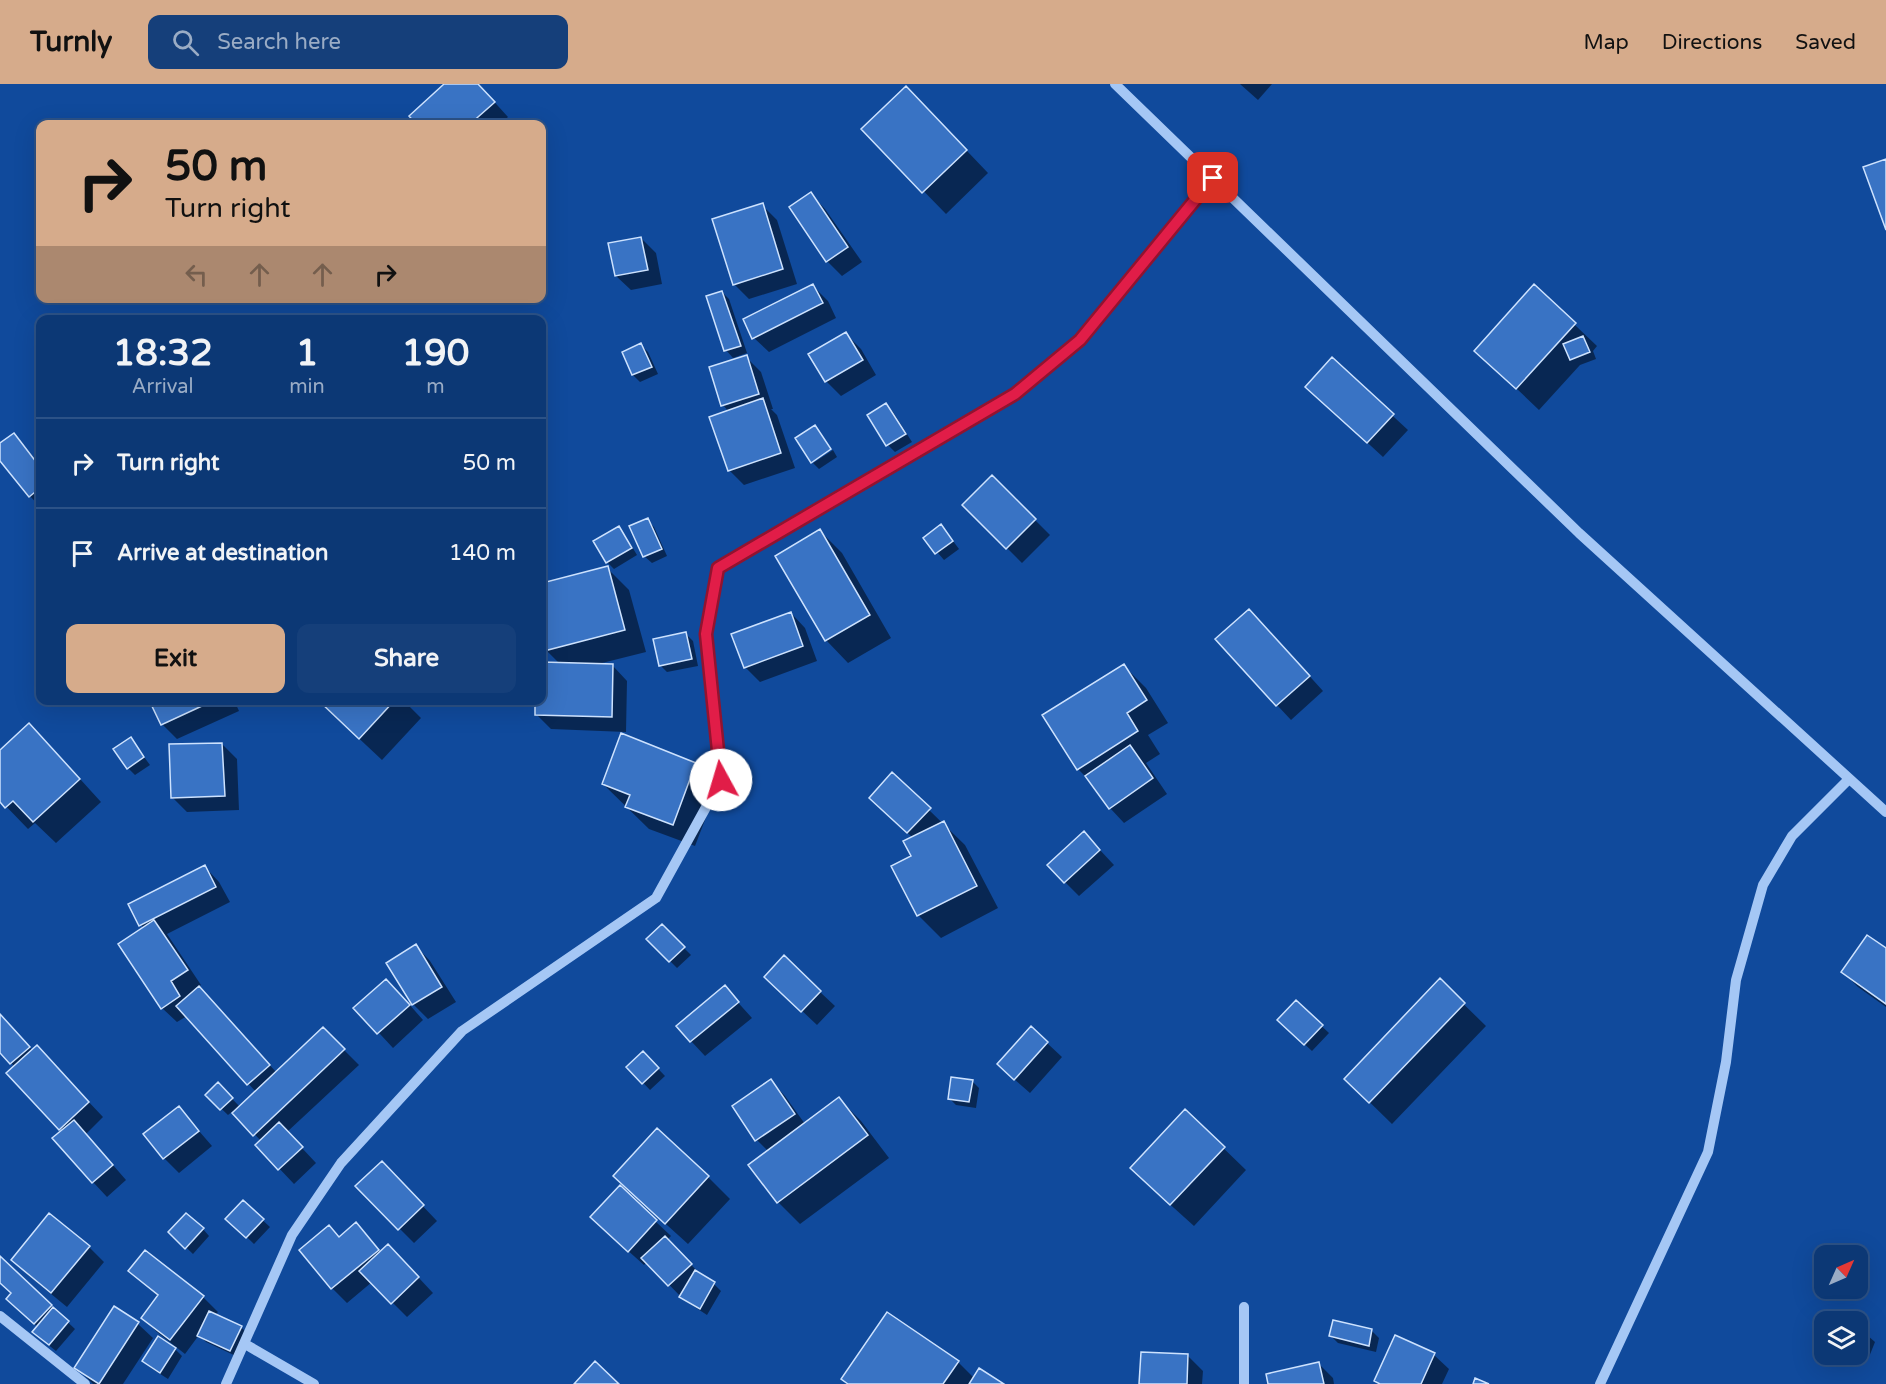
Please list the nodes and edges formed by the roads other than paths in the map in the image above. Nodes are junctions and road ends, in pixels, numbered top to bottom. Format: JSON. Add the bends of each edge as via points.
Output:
{"nodes":[{"id":1,"x":1115,"y":84,"type":"edge"},
{"id":2,"x":1213,"y":178,"type":"junction"},
{"id":3,"x":1849,"y":779,"type":"junction"},
{"id":4,"x":1886,"y":812,"type":"edge"},
{"id":5,"x":1244,"y":1307,"type":"dead end"},
{"id":6,"x":0,"y":1316,"type":"edge"},
{"id":7,"x":245,"y":1344,"type":"junction"},
{"id":8,"x":85,"y":1384,"type":"edge"},
{"id":9,"x":226,"y":1384,"type":"edge"},
{"id":10,"x":315,"y":1384,"type":"edge"},
{"id":11,"x":1244,"y":1384,"type":"edge"},
{"id":12,"x":1600,"y":1384,"type":"edge"}],
"edges":[{"from":1,"to":2,"type":"street"},
{"from":2,"to":3,"type":"street","via":[[1580,533]]},
{"from":2,"to":7,"type":"street","via":[[1080,340],[1015,394],[718,568],[706,634],[721,780],[656,898],[462,1031],[341,1163],[292,1235]]},
{"from":3,"to":4,"type":"street"},
{"from":3,"to":12,"type":"street","via":[[1792,836],[1763,885],[1736,980],[1726,1062],[1708,1152]]},
{"from":5,"to":11,"type":"street"},
{"from":6,"to":8,"type":"street"},
{"from":7,"to":9,"type":"street"},
{"from":7,"to":10,"type":"street"}]}
